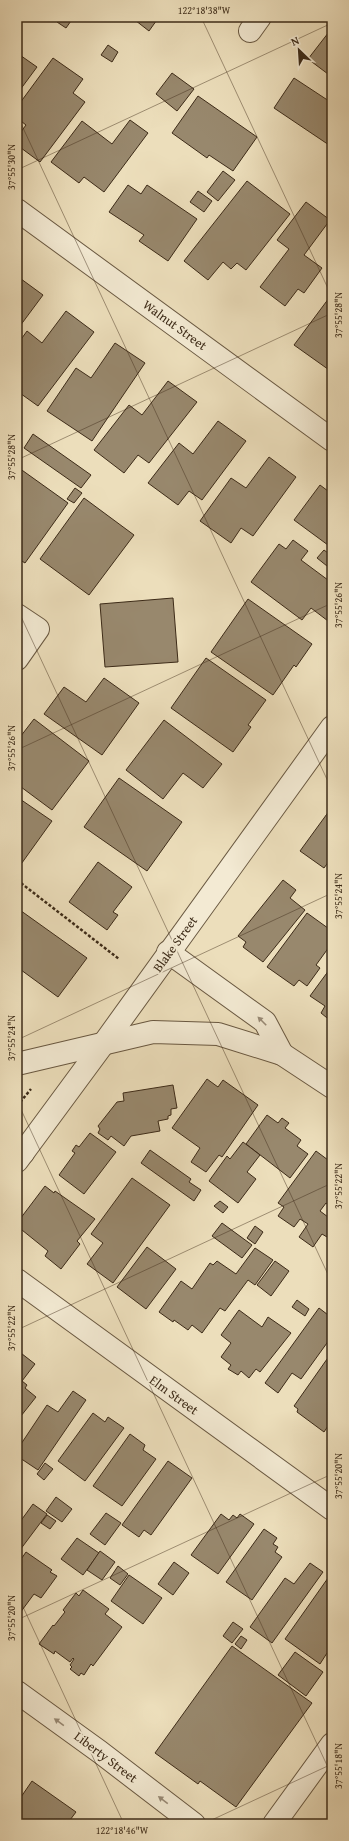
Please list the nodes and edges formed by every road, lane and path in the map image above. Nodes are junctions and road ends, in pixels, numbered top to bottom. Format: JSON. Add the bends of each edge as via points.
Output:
{"nodes":[{"id":1,"x":17,"y":210,"type":"edge"},
{"id":2,"x":332,"y":440,"type":"edge"},
{"id":3,"x":17,"y":615,"type":"edge"},
{"id":4,"x":17,"y":659,"type":"edge"},
{"id":5,"x":332,"y":727,"type":"edge"},
{"id":6,"x":17,"y":880,"type":"edge"},
{"id":7,"x":168,"y":952,"type":"junction"},
{"id":8,"x":119,"y":959,"type":"dead end"},
{"id":9,"x":104,"y":1043,"type":"junction"},
{"id":10,"x":282,"y":1054,"type":"junction"},
{"id":11,"x":17,"y":1064,"type":"edge"},
{"id":12,"x":32,"y":1082,"type":"dead end"},
{"id":13,"x":332,"y":1087,"type":"edge"},
{"id":14,"x":17,"y":1106,"type":"edge"},
{"id":15,"x":19,"y":1154,"type":"edge"},
{"id":16,"x":17,"y":1280,"type":"edge"},
{"id":17,"x":332,"y":1509,"type":"edge"},
{"id":18,"x":17,"y":1692,"type":"edge"},
{"id":19,"x":332,"y":1744,"type":"edge"},
{"id":20,"x":194,"y":1824,"type":"edge"},
{"id":21,"x":274,"y":1824,"type":"edge"}],
"edges":[{"from":1,"to":2,"type":"street","name":"Walnut Street"},
{"from":3,"to":4,"type":"street","via":[[38,629]]},
{"from":5,"to":7,"type":"street","name":"Blake Street"},
{"from":6,"to":8,"type":"path"},
{"from":7,"to":9,"type":"street","name":"Blake Street"},
{"from":10,"to":7,"type":"street","one_way":true,"via":[[265,1022]]},
{"from":9,"to":10,"type":"street","via":[[154,1032],[218,1034]]},
{"from":9,"to":11,"type":"street"},
{"from":9,"to":15,"type":"street","name":"Blake Street"},
{"from":10,"to":13,"type":"street"},
{"from":12,"to":14,"type":"path","via":[[31,1088]]},
{"from":16,"to":17,"type":"street","name":"Elm Street"},
{"from":20,"to":18,"type":"street","name":"Liberty Street","one_way":true},
{"from":19,"to":21,"type":"street"}]}
